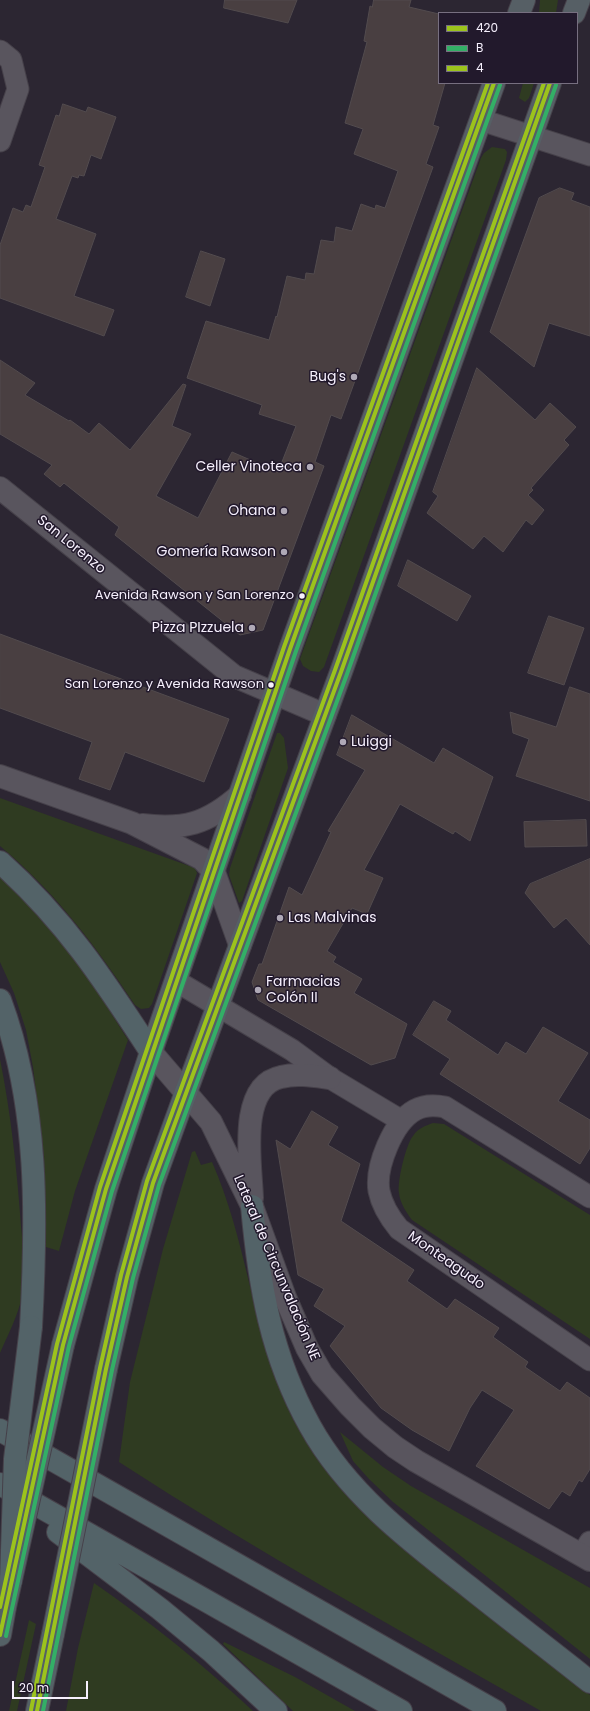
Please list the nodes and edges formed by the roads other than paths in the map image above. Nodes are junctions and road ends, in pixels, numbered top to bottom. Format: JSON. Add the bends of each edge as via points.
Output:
{"nodes":[{"id":1,"x":524,"y":0,"type":"edge"},
{"id":2,"x":579,"y":0,"type":"edge"},
{"id":3,"x":519,"y":12,"type":"edge"},
{"id":4,"x":574,"y":12,"type":"edge"},
{"id":5,"x":0,"y":51,"type":"edge"},
{"id":6,"x":494,"y":84,"type":"edge"},
{"id":7,"x":550,"y":84,"type":"edge"},
{"id":8,"x":481,"y":120,"type":"junction"},
{"id":9,"x":531,"y":136,"type":"junction"},
{"id":10,"x":0,"y":141,"type":"edge"},
{"id":11,"x":590,"y":155,"type":"edge"},
{"id":12,"x":0,"y":488,"type":"edge"},
{"id":13,"x":275,"y":694,"type":"junction"},
{"id":14,"x":324,"y":715,"type":"junction"},
{"id":15,"x":0,"y":776,"type":"edge"},
{"id":16,"x":240,"y":795,"type":"junction"},
{"id":17,"x":132,"y":824,"type":"junction"},
{"id":18,"x":0,"y":862,"type":"edge"},
{"id":19,"x":214,"y":872,"type":"junction"},
{"id":20,"x":240,"y":945,"type":"junction"},
{"id":21,"x":176,"y":980,"type":"junction"},
{"id":22,"x":0,"y":1000,"type":"edge"},
{"id":23,"x":218,"y":1006,"type":"junction"},
{"id":24,"x":151,"y":1052,"type":"junction"},
{"id":25,"x":330,"y":1078,"type":"junction"},
{"id":26,"x":186,"y":1092,"type":"junction"},
{"id":27,"x":402,"y":1121,"type":"junction"},
{"id":28,"x":590,"y":1197,"type":"edge"},
{"id":29,"x":252,"y":1206,"type":"junction"},
{"id":30,"x":590,"y":1360,"type":"edge"},
{"id":31,"x":0,"y":1414,"type":"edge"},
{"id":32,"x":0,"y":1430,"type":"edge"},
{"id":33,"x":0,"y":1484,"type":"edge"},
{"id":34,"x":0,"y":1490,"type":"edge"},
{"id":35,"x":191,"y":1540,"type":"junction"},
{"id":36,"x":587,"y":1553,"type":"edge"},
{"id":37,"x":11,"y":1581,"type":"junction"},
{"id":38,"x":0,"y":1636,"type":"edge"},
{"id":39,"x":590,"y":1682,"type":"edge"},
{"id":40,"x":37,"y":1711,"type":"edge"},
{"id":41,"x":276,"y":1711,"type":"edge"},
{"id":42,"x":401,"y":1711,"type":"edge"},
{"id":43,"x":495,"y":1711,"type":"edge"}],
"edges":[{"from":1,"to":3,"type":"main road"},
{"from":2,"to":4,"type":"main road"},
{"from":5,"to":10,"type":"street","via":[[11,60],[18,89]]},
{"from":6,"to":8,"type":"main road"},
{"from":7,"to":9,"type":"main road"},
{"from":8,"to":9,"type":"street"},
{"from":8,"to":13,"type":"main road"},
{"from":9,"to":11,"type":"street"},
{"from":9,"to":14,"type":"main road"},
{"from":12,"to":13,"type":"street","name":"San Lorenzo","via":[[234,676]]},
{"from":13,"to":14,"type":"street","name":"San Lorenzo"},
{"from":13,"to":16,"type":"main road"},
{"from":14,"to":20,"type":"main road"},
{"from":15,"to":17,"type":"street"},
{"from":16,"to":17,"type":"street","via":[[223,810],[189,824],[167,828]]},
{"from":16,"to":19,"type":"main road"},
{"from":17,"to":19,"type":"street","via":[[202,859]]},
{"from":18,"to":24,"type":"highway","via":[[44,904],[77,943]]},
{"from":19,"to":20,"type":"street"},
{"from":19,"to":21,"type":"main road"},
{"from":20,"to":23,"type":"main road"},
{"from":21,"to":23,"type":"street"},
{"from":21,"to":24,"type":"main road"},
{"from":22,"to":37,"type":"highway","bridge":true,"via":[[13,1039],[30,1124],[35,1213],[31,1327],[16,1459]]},
{"from":23,"to":25,"type":"street","via":[[292,1050]]},
{"from":23,"to":26,"type":"main road"},
{"from":24,"to":26,"type":"street","name":"Lateral de Circunvalación NE"},
{"from":24,"to":37,"type":"highway","bridge":true,"via":[[106,1189],[63,1345]]},
{"from":25,"to":27,"type":"street"},
{"from":25,"to":29,"type":"street","via":[[300,1075],[280,1077],[267,1083],[257,1093],[250,1122]]},
{"from":26,"to":29,"type":"street","name":"Lateral de Circunvalación NE","via":[[211,1122]]},
{"from":26,"to":40,"type":"highway","bridge":true,"via":[[153,1183],[127,1277]]},
{"from":27,"to":28,"type":"street","name":"Monteagudo","via":[[424,1107],[445,1107]]},
{"from":27,"to":30,"type":"street","name":"Monteagudo","via":[[381,1159],[378,1174],[379,1191],[384,1206],[399,1229]]},
{"from":29,"to":36,"type":"street","name":"Lateral de Circunvalación NE","via":[[285,1297],[307,1348],[322,1374],[350,1406],[395,1447],[416,1461]]},
{"from":29,"to":39,"type":"highway","via":[[257,1262],[275,1344],[290,1387],[311,1428],[334,1461],[372,1506],[417,1546]]},
{"from":31,"to":35,"type":"highway"},
{"from":32,"to":35,"type":"highway"},
{"from":33,"to":42,"type":"highway"},
{"from":34,"to":41,"type":"highway","via":[[160,1609],[211,1651]]},
{"from":35,"to":43,"type":"highway"},
{"from":37,"to":38,"type":"highway","bridge":true}]}
